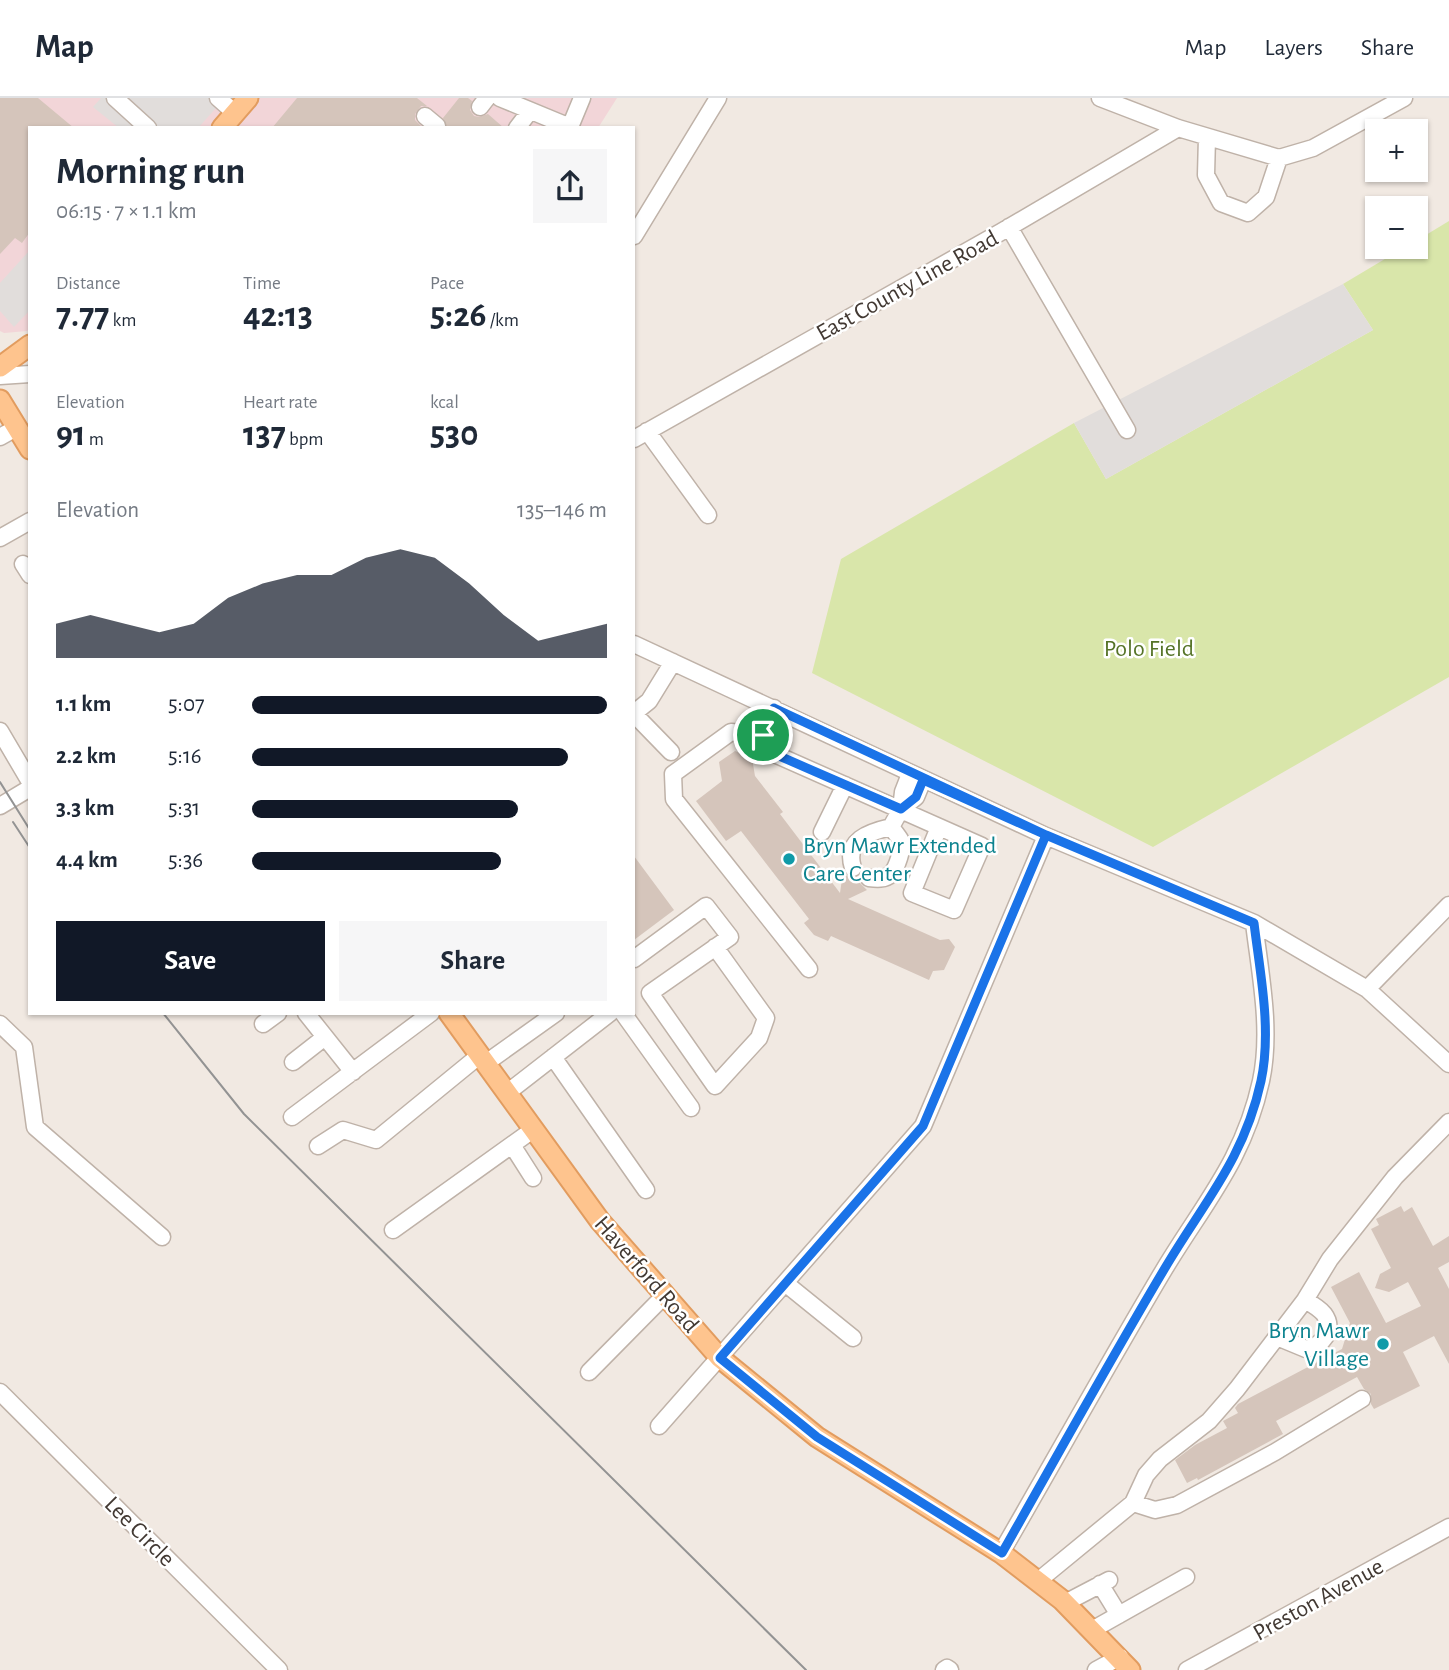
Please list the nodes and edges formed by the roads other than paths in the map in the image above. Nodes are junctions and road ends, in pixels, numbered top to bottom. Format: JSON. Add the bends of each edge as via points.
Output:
{"nodes":[{"id":1,"x":115,"y":98,"type":"edge"},
{"id":2,"x":218,"y":98,"type":"edge"},
{"id":3,"x":248,"y":98,"type":"edge"},
{"id":4,"x":500,"y":98,"type":"edge"},
{"id":5,"x":582,"y":98,"type":"edge"},
{"id":6,"x":718,"y":98,"type":"edge"},
{"id":7,"x":1100,"y":98,"type":"edge"},
{"id":8,"x":1404,"y":98,"type":"edge"},
{"id":9,"x":530,"y":111,"type":"junction"},
{"id":10,"x":228,"y":120,"type":"edge"},
{"id":11,"x":146,"y":126,"type":"edge"},
{"id":12,"x":519,"y":126,"type":"edge"},
{"id":13,"x":568,"y":126,"type":"edge"},
{"id":14,"x":570,"y":126,"type":"edge"},
{"id":15,"x":1178,"y":128,"type":"junction"},
{"id":16,"x":1207,"y":136,"type":"junction"},
{"id":17,"x":1279,"y":158,"type":"junction"},
{"id":18,"x":1009,"y":228,"type":"junction"},
{"id":19,"x":635,"y":234,"type":"edge"},
{"id":20,"x":28,"y":346,"type":"edge"},
{"id":21,"x":0,"y":367,"type":"edge"},
{"id":22,"x":28,"y":374,"type":"edge"},
{"id":23,"x":0,"y":376,"type":"edge"},
{"id":24,"x":0,"y":400,"type":"edge"},
{"id":25,"x":1127,"y":430,"type":"dead end"},
{"id":26,"x":8,"y":433,"type":"edge"},
{"id":27,"x":640,"y":435,"type":"edge"},
{"id":28,"x":28,"y":448,"type":"edge"},
{"id":29,"x":708,"y":515,"type":"dead end"},
{"id":30,"x":28,"y":522,"type":"edge"},
{"id":31,"x":0,"y":538,"type":"edge"},
{"id":32,"x":635,"y":644,"type":"edge"},
{"id":33,"x":673,"y":662,"type":"junction"},
{"id":34,"x":774,"y":708,"type":"junction"},
{"id":35,"x":635,"y":712,"type":"edge"},
{"id":36,"x":635,"y":714,"type":"edge"},
{"id":37,"x":0,"y":731,"type":"edge"},
{"id":38,"x":763,"y":735,"type":"junction"},
{"id":39,"x":671,"y":752,"type":"dead end"},
{"id":40,"x":917,"y":777,"type":"junction"},
{"id":41,"x":28,"y":779,"type":"edge"},
{"id":42,"x":845,"y":786,"type":"junction"},
{"id":43,"x":28,"y":789,"type":"edge"},
{"id":44,"x":0,"y":806,"type":"edge"},
{"id":45,"x":901,"y":809,"type":"junction"},
{"id":46,"x":891,"y":827,"type":"junction"},
{"id":47,"x":939,"y":827,"type":"junction"},
{"id":48,"x":822,"y":832,"type":"dead end"},
{"id":49,"x":1046,"y":835,"type":"junction"},
{"id":50,"x":853,"y":868,"type":"dead end"},
{"id":51,"x":869,"y":878,"type":"dead end"},
{"id":52,"x":1449,"y":905,"type":"edge"},
{"id":53,"x":1254,"y":923,"type":"junction"},
{"id":54,"x":715,"y":947,"type":"junction"},
{"id":55,"x":635,"y":957,"type":"edge"},
{"id":56,"x":809,"y":969,"type":"dead end"},
{"id":57,"x":1367,"y":989,"type":"junction"},
{"id":58,"x":275,"y":1015,"type":"edge"},
{"id":59,"x":308,"y":1015,"type":"edge"},
{"id":60,"x":428,"y":1015,"type":"edge"},
{"id":61,"x":450,"y":1015,"type":"edge"},
{"id":62,"x":553,"y":1015,"type":"edge"},
{"id":63,"x":607,"y":1015,"type":"edge"},
{"id":64,"x":624,"y":1015,"type":"edge"},
{"id":65,"x":0,"y":1024,"type":"edge"},
{"id":66,"x":263,"y":1024,"type":"dead end"},
{"id":67,"x":326,"y":1037,"type":"junction"},
{"id":68,"x":553,"y":1057,"type":"junction"},
{"id":69,"x":483,"y":1059,"type":"junction"},
{"id":70,"x":293,"y":1062,"type":"dead end"},
{"id":71,"x":1449,"y":1064,"type":"edge"},
{"id":72,"x":353,"y":1072,"type":"junction"},
{"id":73,"x":507,"y":1093,"type":"junction"},
{"id":74,"x":691,"y":1108,"type":"dead end"},
{"id":75,"x":292,"y":1117,"type":"dead end"},
{"id":76,"x":1449,"y":1122,"type":"edge"},
{"id":77,"x":534,"y":1129,"type":"junction"},
{"id":78,"x":1436,"y":1136,"type":"junction"},
{"id":79,"x":512,"y":1145,"type":"junction"},
{"id":80,"x":318,"y":1146,"type":"dead end"},
{"id":81,"x":1449,"y":1148,"type":"edge"},
{"id":82,"x":533,"y":1178,"type":"dead end"},
{"id":83,"x":646,"y":1190,"type":"dead end"},
{"id":84,"x":393,"y":1230,"type":"dead end"},
{"id":85,"x":162,"y":1237,"type":"dead end"},
{"id":86,"x":785,"y":1283,"type":"junction"},
{"id":87,"x":665,"y":1295,"type":"junction"},
{"id":88,"x":1305,"y":1300,"type":"junction"},
{"id":89,"x":1277,"y":1337,"type":"junction"},
{"id":90,"x":853,"y":1338,"type":"dead end"},
{"id":91,"x":720,"y":1358,"type":"junction"},
{"id":92,"x":589,"y":1372,"type":"dead end"},
{"id":93,"x":0,"y":1392,"type":"edge"},
{"id":94,"x":1362,"y":1399,"type":"dead end"},
{"id":95,"x":659,"y":1426,"type":"dead end"},
{"id":96,"x":1133,"y":1503,"type":"junction"},
{"id":97,"x":1449,"y":1527,"type":"edge"},
{"id":98,"x":1002,"y":1553,"type":"junction"},
{"id":99,"x":1186,"y":1577,"type":"dead end"},
{"id":100,"x":1038,"y":1581,"type":"junction"},
{"id":101,"x":1065,"y":1603,"type":"junction"},
{"id":102,"x":1119,"y":1615,"type":"junction"},
{"id":103,"x":1092,"y":1630,"type":"junction"},
{"id":104,"x":1125,"y":1664,"type":"edge"},
{"id":105,"x":279,"y":1670,"type":"edge"},
{"id":106,"x":1096,"y":1670,"type":"edge"},
{"id":107,"x":1187,"y":1670,"type":"edge"}],
"edges":[{"from":1,"to":11,"type":"street"},
{"from":2,"to":10,"type":"street"},
{"from":3,"to":10,"type":"main road"},
{"from":4,"to":9,"type":"street"},
{"from":5,"to":14,"type":"street"},
{"from":6,"to":19,"type":"street"},
{"from":7,"to":15,"type":"street"},
{"from":8,"to":17,"type":"street","via":[[1313,148]]},
{"from":9,"to":12,"type":"street"},
{"from":9,"to":13,"type":"street"},
{"from":15,"to":16,"type":"street"},
{"from":15,"to":18,"type":"street","name":"East County Line Road"},
{"from":16,"to":17,"type":"street"},
{"from":16,"to":17,"type":"street","via":[[1206,175],[1221,204],[1248,214],[1266,197]]},
{"from":18,"to":25,"type":"street"},
{"from":18,"to":27,"type":"street","name":"East County Line Road"},
{"from":20,"to":21,"type":"main road"},
{"from":22,"to":23,"type":"street"},
{"from":24,"to":26,"type":"main road"},
{"from":26,"to":28,"type":"main road"},
{"from":27,"to":29,"type":"street"},
{"from":30,"to":31,"type":"street"},
{"from":32,"to":33,"type":"street"},
{"from":33,"to":34,"type":"street"},
{"from":33,"to":35,"type":"street","via":[[649,701]]},
{"from":34,"to":38,"type":"street"},
{"from":34,"to":40,"type":"street"},
{"from":36,"to":39,"type":"street"},
{"from":37,"to":41,"type":"street"},
{"from":38,"to":42,"type":"street","via":[[770,752]]},
{"from":38,"to":56,"type":"street","via":[[731,732],[683,766],[673,774],[674,799]]},
{"from":40,"to":45,"type":"street","via":[[916,797]]},
{"from":40,"to":49,"type":"street"},
{"from":42,"to":45,"type":"street"},
{"from":42,"to":48,"type":"street"},
{"from":43,"to":44,"type":"street"},
{"from":45,"to":46,"type":"street"},
{"from":45,"to":47,"type":"street"},
{"from":46,"to":50,"type":"street","via":[[857,840],[851,852]]},
{"from":46,"to":51,"type":"street","via":[[901,842],[895,865],[891,874]]},
{"from":47,"to":47,"type":"street","via":[[982,846],[954,910],[912,893]]},
{"from":49,"to":53,"type":"street"},
{"from":49,"to":86,"type":"street","via":[[923,1126]]},
{"from":52,"to":57,"type":"street"},
{"from":53,"to":57,"type":"street"},
{"from":53,"to":98,"type":"street","via":[[1265,1041],[1262,1078],[1249,1126],[1217,1189],[1167,1266]]},
{"from":54,"to":54,"type":"street","via":[[650,993],[715,1086],[759,1038],[766,1018]]},
{"from":54,"to":55,"type":"street","via":[[730,937],[706,906]]},
{"from":57,"to":71,"type":"street"},
{"from":58,"to":66,"type":"street"},
{"from":59,"to":67,"type":"street"},
{"from":60,"to":72,"type":"street"},
{"from":61,"to":69,"type":"main road","name":"Haverford Road"},
{"from":62,"to":69,"type":"street"},
{"from":63,"to":68,"type":"street"},
{"from":64,"to":74,"type":"street"},
{"from":65,"to":85,"type":"street","via":[[24,1047],[35,1127]]},
{"from":67,"to":70,"type":"street"},
{"from":67,"to":72,"type":"street"},
{"from":68,"to":73,"type":"street"},
{"from":68,"to":83,"type":"street"},
{"from":69,"to":73,"type":"main road","name":"Haverford Road"},
{"from":69,"to":80,"type":"street","via":[[376,1140],[343,1130]]},
{"from":72,"to":75,"type":"street"},
{"from":73,"to":77,"type":"main road","name":"Haverford Road"},
{"from":76,"to":78,"type":"street"},
{"from":77,"to":79,"type":"street"},
{"from":77,"to":87,"type":"main road","name":"Haverford Road","via":[[600,1221]]},
{"from":78,"to":81,"type":"street"},
{"from":78,"to":88,"type":"street","via":[[1395,1177],[1330,1259]]},
{"from":79,"to":82,"type":"street"},
{"from":79,"to":84,"type":"street"},
{"from":86,"to":90,"type":"street"},
{"from":86,"to":91,"type":"street"},
{"from":87,"to":91,"type":"main road","name":"Haverford Road"},
{"from":87,"to":92,"type":"street"},
{"from":88,"to":89,"type":"street"},
{"from":88,"to":89,"type":"street","via":[[1327,1319],[1322,1343],[1306,1349]]},
{"from":89,"to":96,"type":"street","via":[[1209,1421],[1146,1475]]},
{"from":91,"to":95,"type":"street"},
{"from":91,"to":98,"type":"main road","name":"Haverford Road","via":[[817,1437]]},
{"from":93,"to":105,"type":"street","name":"Lee Circle"},
{"from":94,"to":96,"type":"street","via":[[1177,1505],[1155,1510]]},
{"from":96,"to":100,"type":"street"},
{"from":97,"to":107,"type":"street","name":"Preston Avenue"},
{"from":98,"to":100,"type":"main road","name":"Haverford Road"},
{"from":99,"to":102,"type":"street"},
{"from":100,"to":101,"type":"main road","name":"Haverford Road"},
{"from":101,"to":102,"type":"street","via":[[1105,1582]]},
{"from":101,"to":103,"type":"main road","name":"Haverford Road"},
{"from":102,"to":103,"type":"street"},
{"from":103,"to":104,"type":"main road","name":"Haverford Road"},
{"from":104,"to":106,"type":"street"}]}
